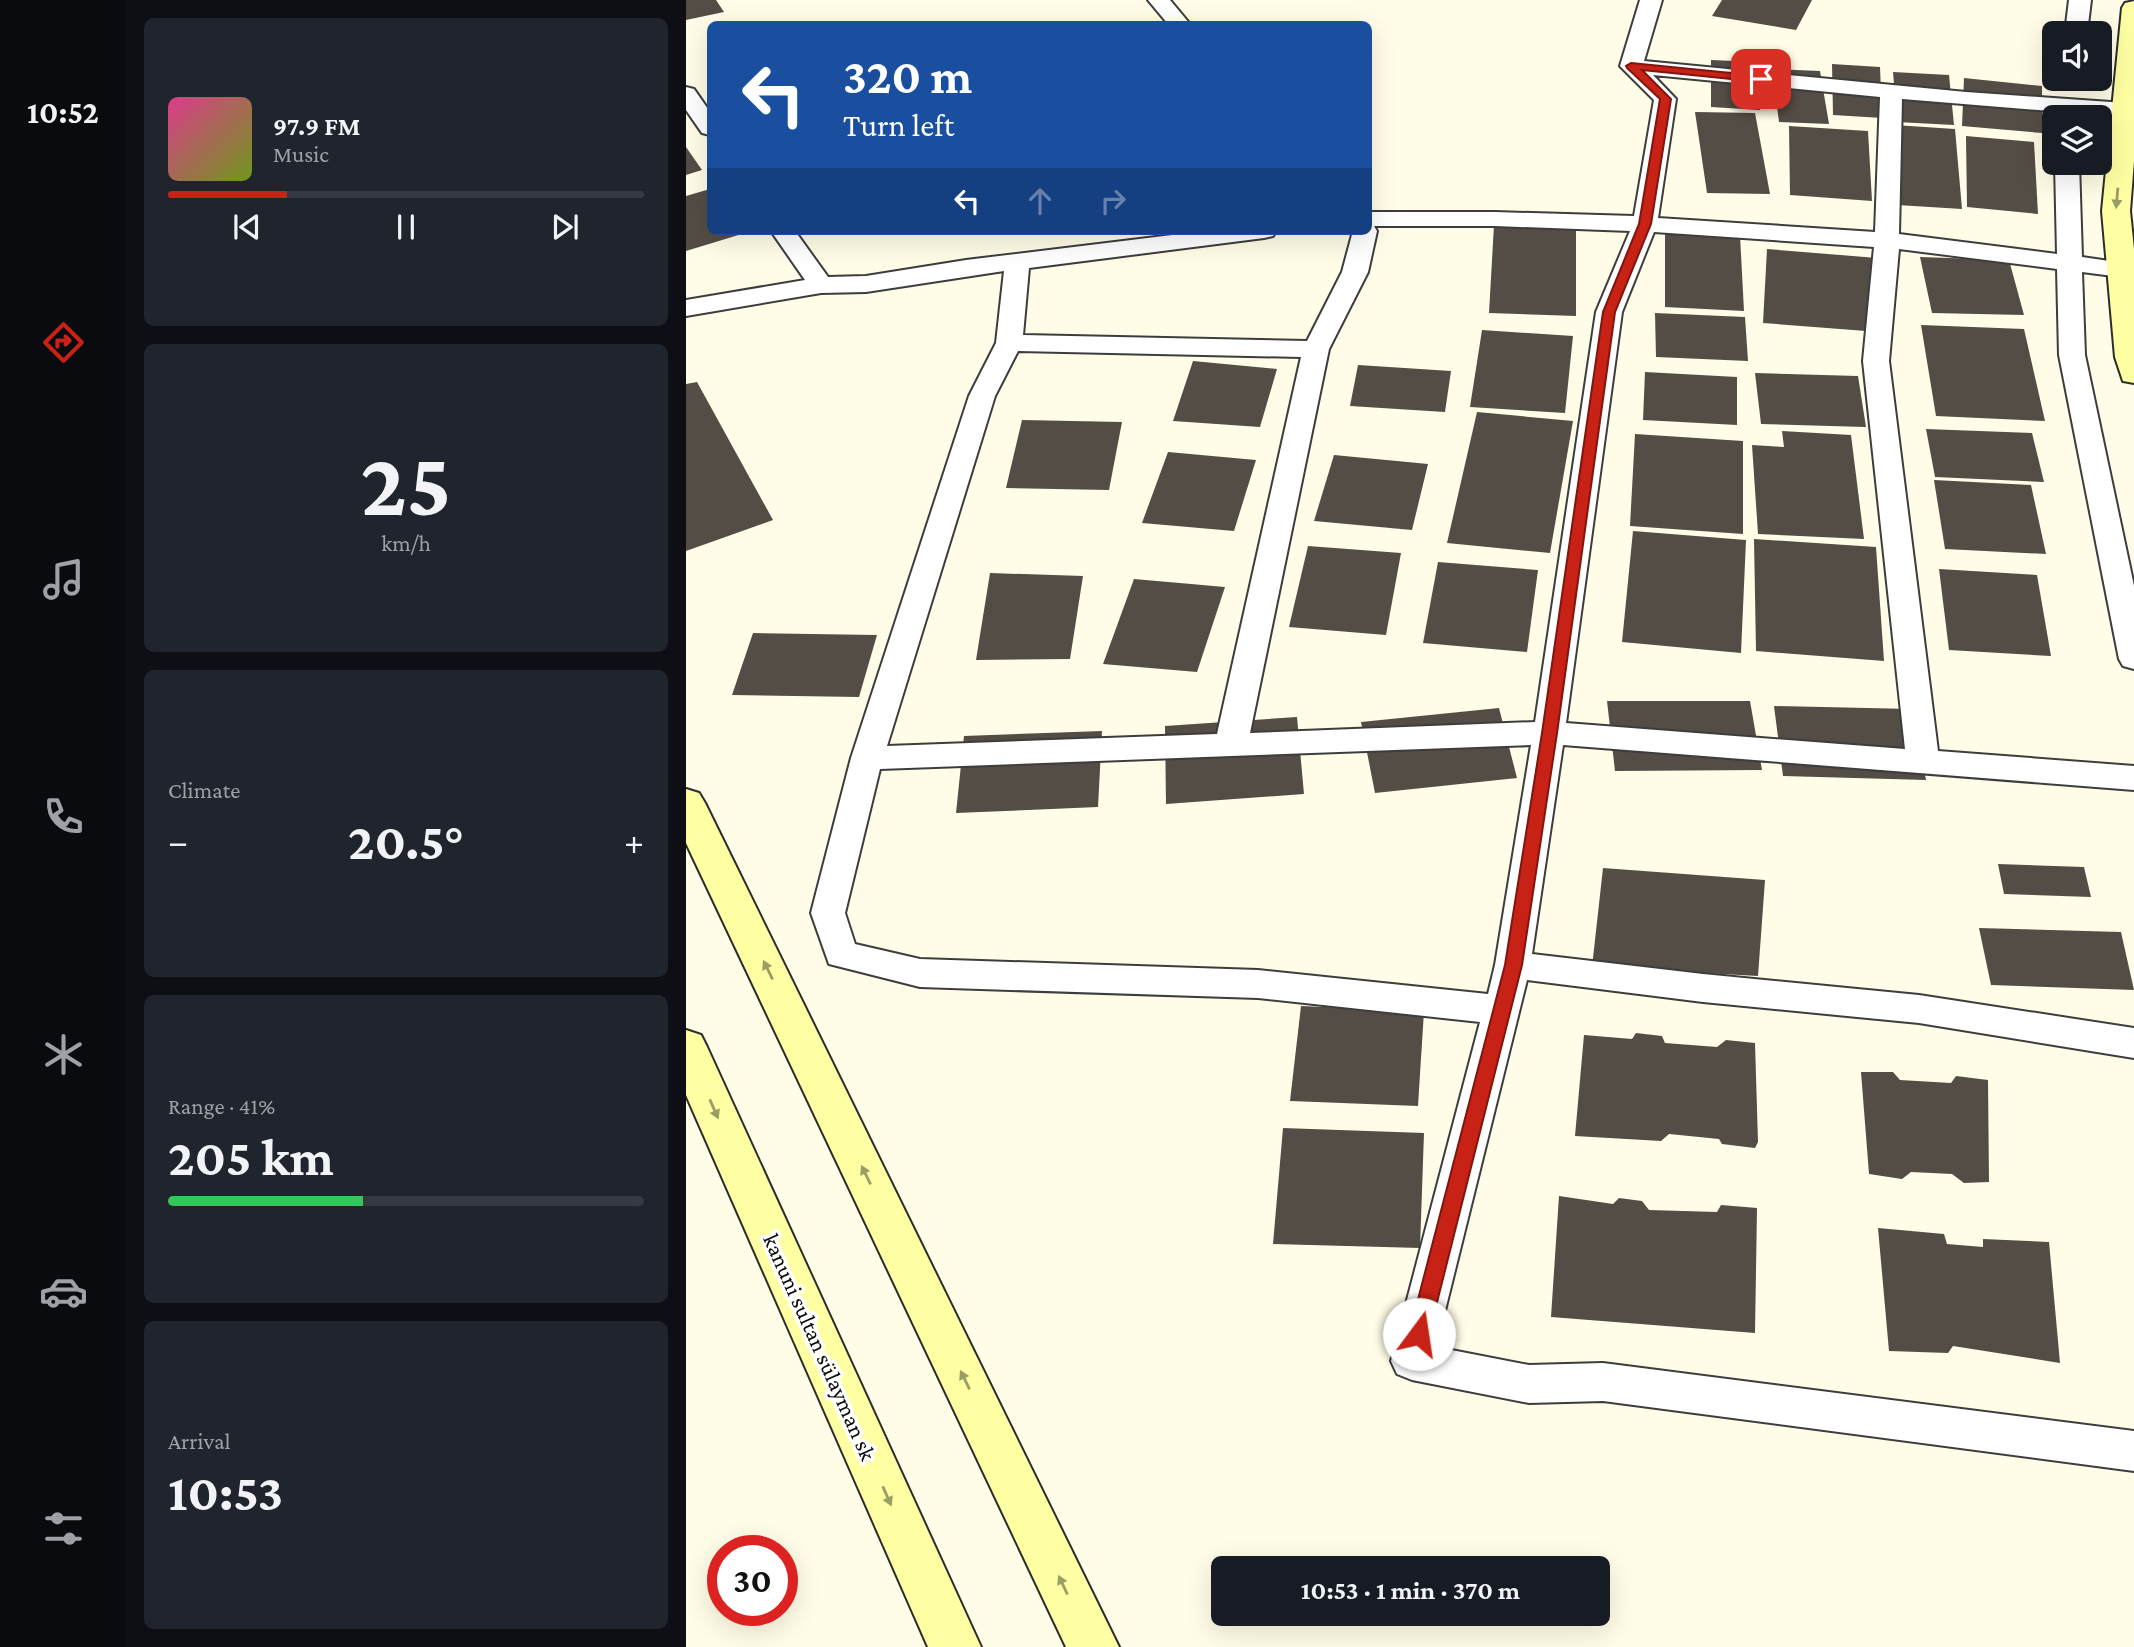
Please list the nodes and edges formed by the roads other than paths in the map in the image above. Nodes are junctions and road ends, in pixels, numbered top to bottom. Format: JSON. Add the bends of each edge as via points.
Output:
{"nodes":[{"id":1,"x":1159,"y":0,"type":"edge"},
{"id":2,"x":1651,"y":0,"type":"edge"},
{"id":3,"x":2080,"y":0,"type":"edge"},
{"id":4,"x":2134,"y":8,"type":"edge"},
{"id":5,"x":1176,"y":21,"type":"edge"},
{"id":6,"x":2077,"y":21,"type":"edge"},
{"id":7,"x":1631,"y":66,"type":"junction"},
{"id":8,"x":1891,"y":92,"type":"junction"},
{"id":9,"x":686,"y":94,"type":"edge"},
{"id":10,"x":2042,"y":109,"type":"edge"},
{"id":11,"x":2112,"y":110,"type":"edge"},
{"id":12,"x":2125,"y":110,"type":"junction"},
{"id":13,"x":707,"y":124,"type":"edge"},
{"id":14,"x":2067,"y":175,"type":"edge"},
{"id":15,"x":1372,"y":219,"type":"edge"},
{"id":16,"x":1645,"y":224,"type":"junction"},
{"id":17,"x":786,"y":235,"type":"edge"},
{"id":18,"x":1232,"y":235,"type":"edge"},
{"id":19,"x":1364,"y":235,"type":"edge"},
{"id":20,"x":1887,"y":240,"type":"junction"},
{"id":21,"x":1017,"y":262,"type":"junction"},
{"id":22,"x":2070,"y":262,"type":"junction"},
{"id":23,"x":2122,"y":269,"type":"junction"},
{"id":24,"x":821,"y":285,"type":"junction"},
{"id":25,"x":686,"y":307,"type":"edge"},
{"id":26,"x":1009,"y":343,"type":"junction"},
{"id":27,"x":1316,"y":349,"type":"junction"},
{"id":28,"x":2134,"y":374,"type":"edge"},
{"id":29,"x":2134,"y":659,"type":"edge"},
{"id":30,"x":1549,"y":733,"type":"junction"},
{"id":31,"x":1231,"y":745,"type":"junction"},
{"id":32,"x":867,"y":758,"type":"junction"},
{"id":33,"x":1923,"y":762,"type":"junction"},
{"id":34,"x":2134,"y":778,"type":"edge"},
{"id":35,"x":686,"y":803,"type":"edge"},
{"id":36,"x":1513,"y":965,"type":"junction"},
{"id":37,"x":1503,"y":1010,"type":"junction"},
{"id":38,"x":2134,"y":1043,"type":"edge"},
{"id":39,"x":686,"y":1047,"type":"edge"},
{"id":40,"x":2134,"y":1451,"type":"edge"},
{"id":41,"x":955,"y":1647,"type":"edge"},
{"id":42,"x":1093,"y":1647,"type":"edge"}],
"edges":[{"from":1,"to":5,"type":"street"},
{"from":2,"to":7,"type":"street"},
{"from":3,"to":6,"type":"street"},
{"from":4,"to":12,"type":"main road"},
{"from":7,"to":8,"type":"street"},
{"from":7,"to":16,"type":"street","via":[[1665,99]]},
{"from":8,"to":10,"type":"street"},
{"from":8,"to":20,"type":"street"},
{"from":9,"to":13,"type":"street"},
{"from":11,"to":12,"type":"street"},
{"from":12,"to":23,"type":"main road","one_way":true,"via":[[2116,211]]},
{"from":14,"to":22,"type":"street"},
{"from":15,"to":16,"type":"street"},
{"from":16,"to":20,"type":"street"},
{"from":16,"to":30,"type":"street","via":[[1609,312]]},
{"from":17,"to":24,"type":"street"},
{"from":18,"to":21,"type":"street"},
{"from":19,"to":27,"type":"street","via":[[1355,272]]},
{"from":20,"to":22,"type":"street"},
{"from":20,"to":33,"type":"street","via":[[1875,361]]},
{"from":21,"to":24,"type":"street","via":[[866,284]]},
{"from":21,"to":26,"type":"street"},
{"from":22,"to":23,"type":"street"},
{"from":22,"to":29,"type":"street","via":[[2071,355]]},
{"from":23,"to":28,"type":"main road"},
{"from":24,"to":25,"type":"street"},
{"from":26,"to":27,"type":"street"},
{"from":26,"to":32,"type":"street","via":[[982,396]]},
{"from":27,"to":31,"type":"street"},
{"from":30,"to":31,"type":"street"},
{"from":30,"to":33,"type":"street"},
{"from":30,"to":36,"type":"street"},
{"from":31,"to":32,"type":"street"},
{"from":32,"to":37,"type":"street","via":[[828,913],[841,954],[920,973],[1258,984]]},
{"from":33,"to":34,"type":"street"},
{"from":42,"to":35,"type":"main road","one_way":true},
{"from":36,"to":37,"type":"street"},
{"from":36,"to":38,"type":"street","via":[[1919,1009]]},
{"from":37,"to":40,"type":"street","via":[[1412,1361],[1529,1384],[1603,1381]]},
{"from":39,"to":41,"type":"main road","name":"kanuni sultan sülayman sk","one_way":true}]}
